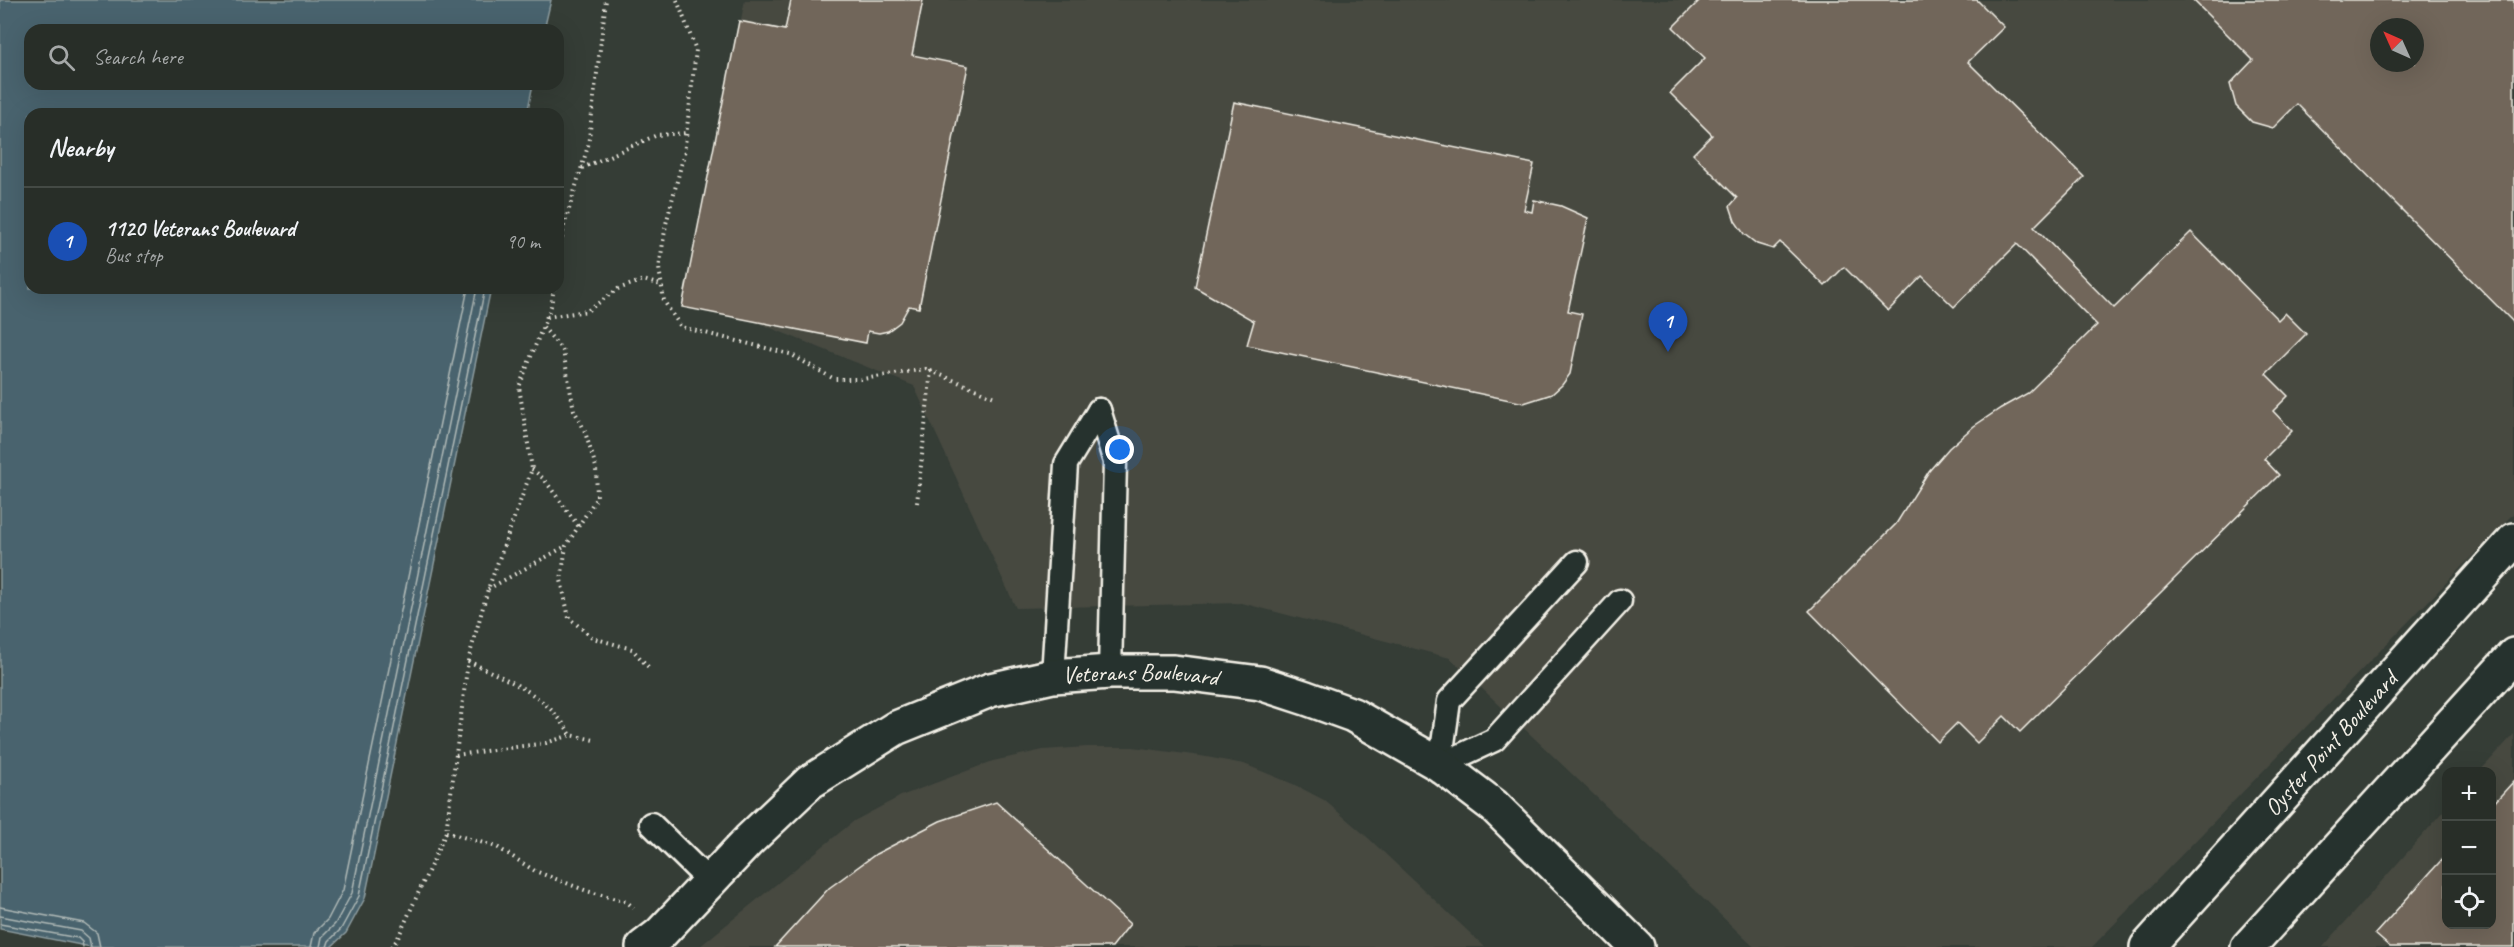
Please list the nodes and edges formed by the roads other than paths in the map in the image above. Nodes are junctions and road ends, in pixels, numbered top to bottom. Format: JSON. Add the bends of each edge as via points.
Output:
{"nodes":[{"id":1,"x":2514,"y":540,"type":"edge"},
{"id":2,"x":1577,"y":562,"type":"dead end"},
{"id":3,"x":1620,"y":601,"type":"dead end"},
{"id":4,"x":2514,"y":656,"type":"edge"},
{"id":5,"x":1110,"y":672,"type":"junction"},
{"id":6,"x":1053,"y":676,"type":"junction"},
{"id":7,"x":1440,"y":765,"type":"junction"},
{"id":8,"x":651,"y":824,"type":"dead end"},
{"id":9,"x":710,"y":881,"type":"junction"},
{"id":10,"x":652,"y":940,"type":"edge"},
{"id":11,"x":1637,"y":947,"type":"edge"},
{"id":12,"x":2147,"y":947,"type":"edge"},
{"id":13,"x":2248,"y":947,"type":"edge"}],
"edges":[{"from":1,"to":12,"type":"street","name":"Oyster Point Boulevard"},
{"from":2,"to":7,"type":"lane","via":[[1449,701]]},
{"from":3,"to":7,"type":"lane","via":[[1494,740]]},
{"from":4,"to":13,"type":"street"},
{"from":5,"to":6,"type":"street","name":"Veterans Boulevard"},
{"from":5,"to":6,"type":"lane","via":[[1115,462],[1099,410],[1066,464]]},
{"from":5,"to":7,"type":"street","name":"Veterans Boulevard","via":[[1174,672],[1260,683],[1353,715]]},
{"from":6,"to":9,"type":"street","name":"Veterans Boulevard","via":[[990,690],[896,728],[810,782]]},
{"from":7,"to":11,"type":"street","name":"Veterans Boulevard","via":[[1494,806]]},
{"from":8,"to":9,"type":"lane"},
{"from":9,"to":10,"type":"street","name":"Veterans Boulevard"}]}
